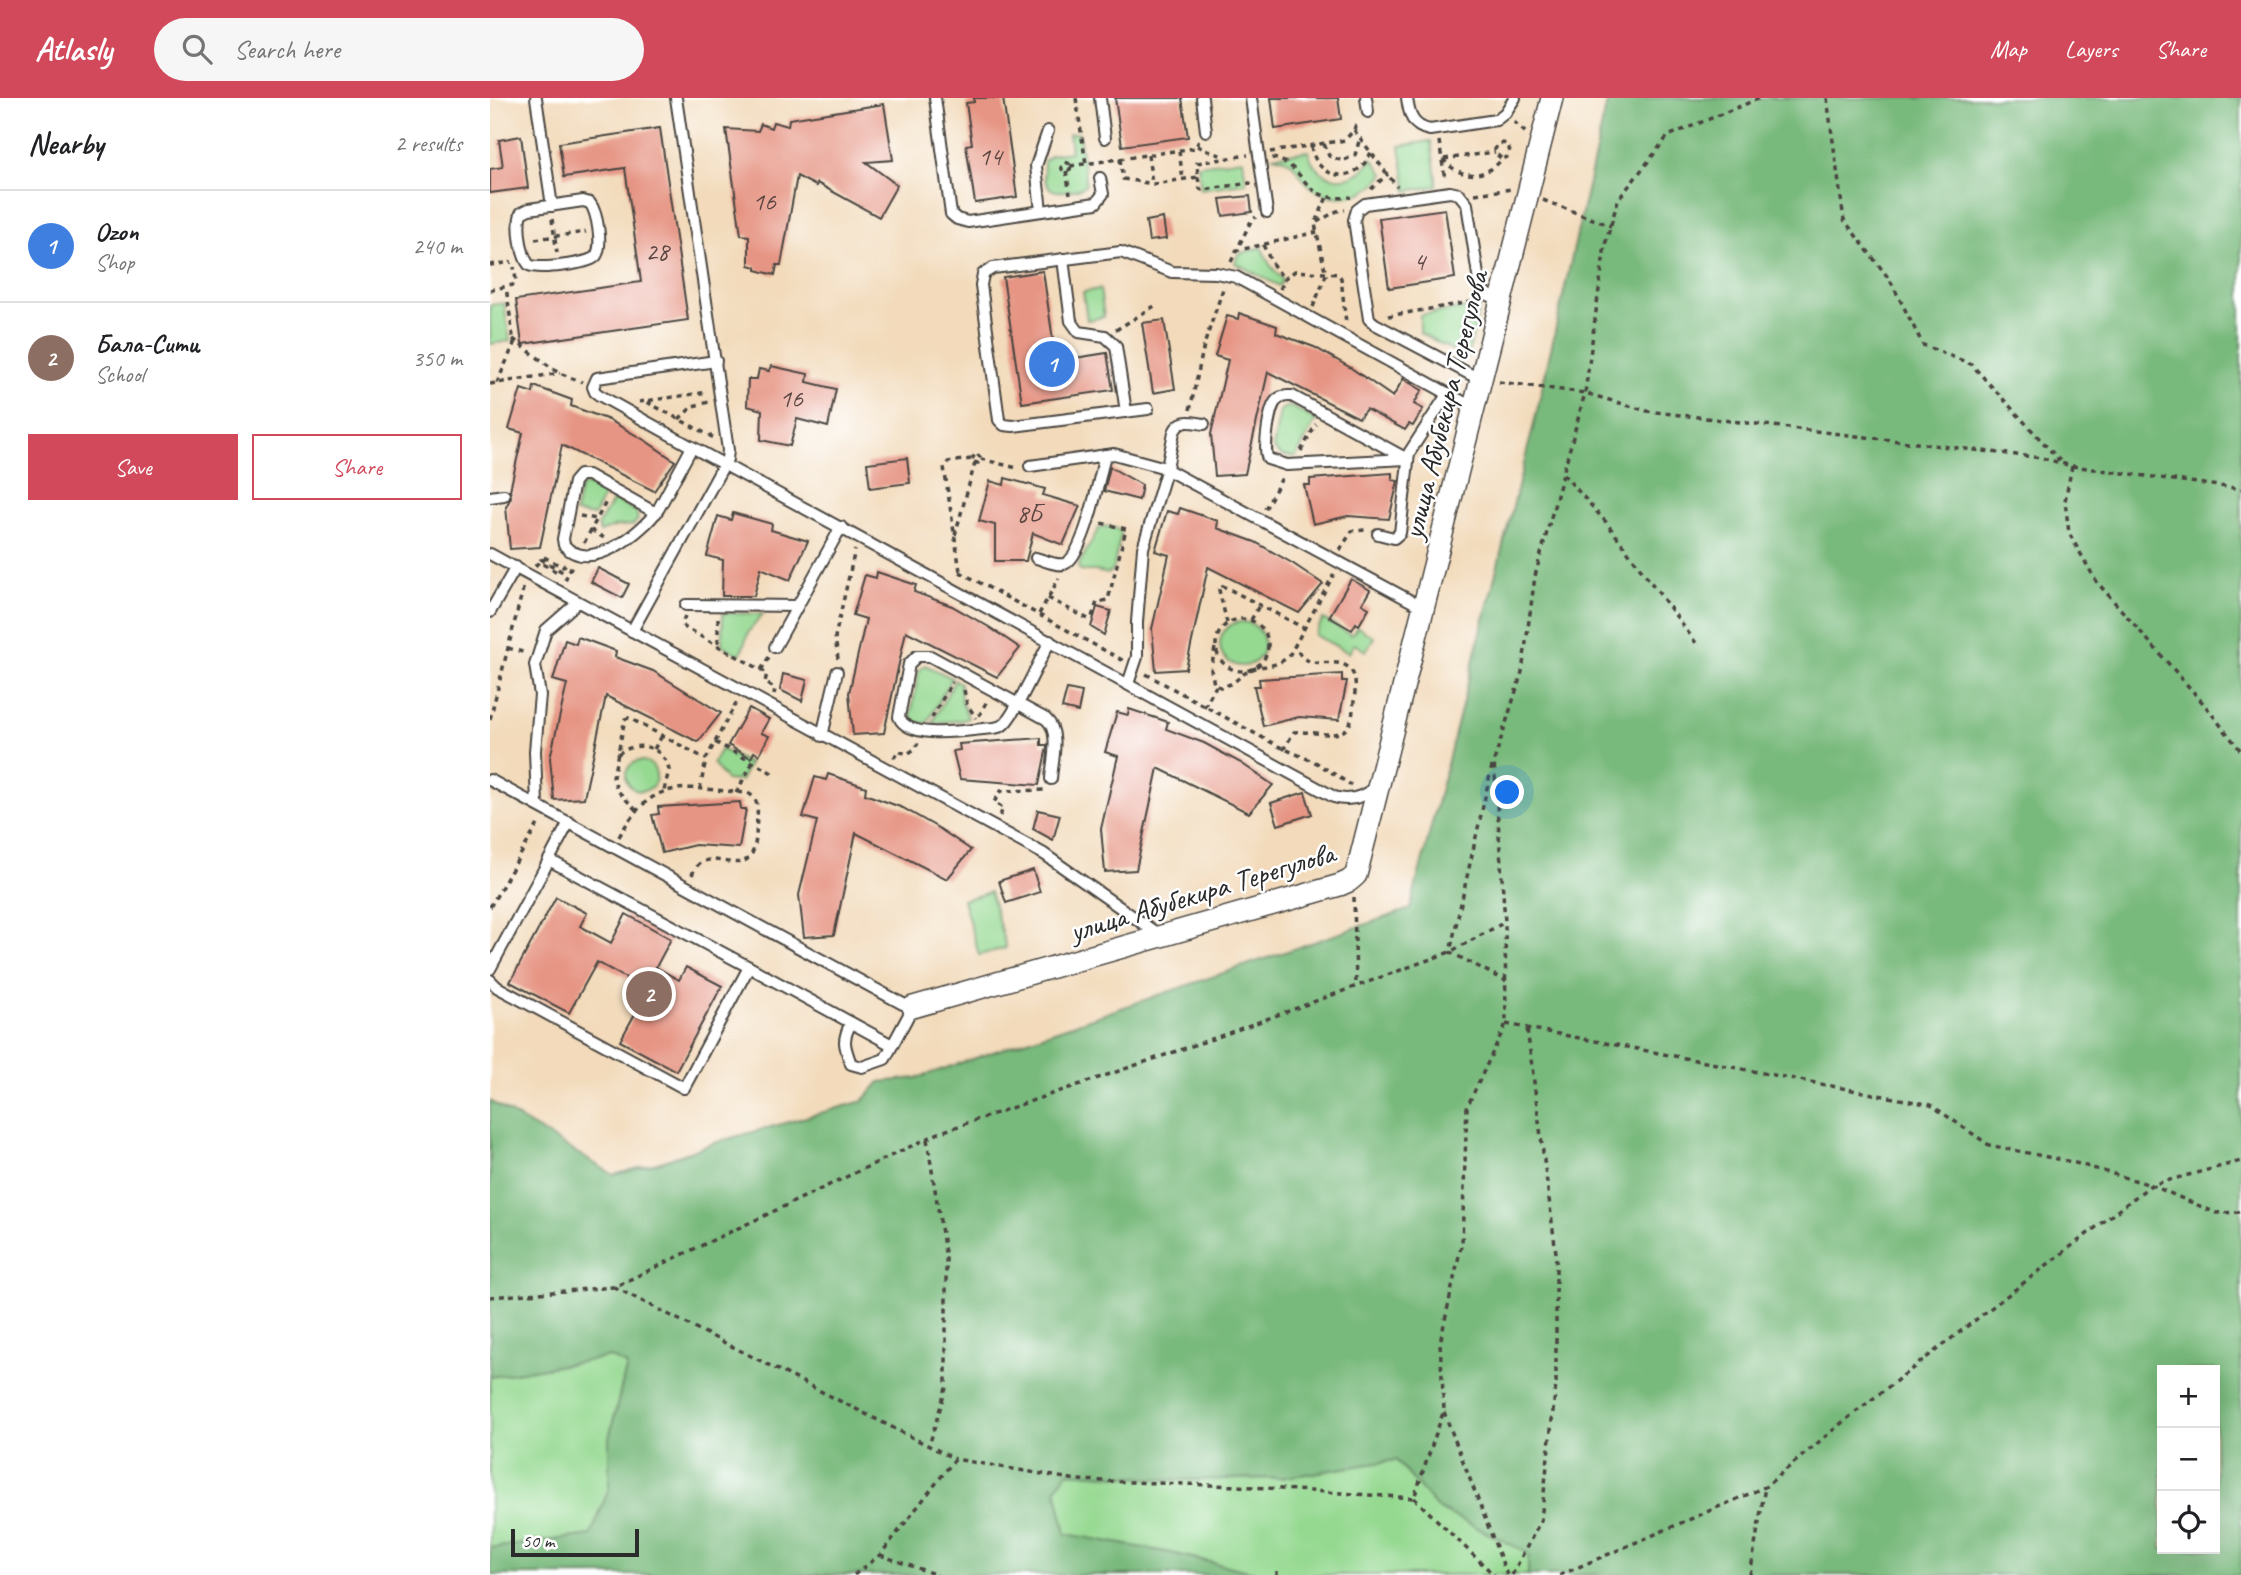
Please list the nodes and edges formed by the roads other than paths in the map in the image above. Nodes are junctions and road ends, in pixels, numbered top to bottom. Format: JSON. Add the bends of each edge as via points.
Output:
{"nodes":[{"id":1,"x":536,"y":98,"type":"edge"},
{"id":2,"x":676,"y":98,"type":"edge"},
{"id":3,"x":934,"y":98,"type":"edge"},
{"id":4,"x":1100,"y":98,"type":"edge"},
{"id":5,"x":1202,"y":98,"type":"edge"},
{"id":6,"x":1251,"y":98,"type":"edge"},
{"id":7,"x":1366,"y":98,"type":"edge"},
{"id":8,"x":1407,"y":98,"type":"edge"},
{"id":9,"x":1515,"y":98,"type":"edge"},
{"id":10,"x":1552,"y":98,"type":"edge"},
{"id":11,"x":1368,"y":112,"type":"road end"},
{"id":12,"x":1048,"y":131,"type":"dead end"},
{"id":13,"x":1206,"y":131,"type":"road end"},
{"id":14,"x":1105,"y":138,"type":"dead end"},
{"id":15,"x":1100,"y":178,"type":"dead end"},
{"id":16,"x":551,"y":206,"type":"junction"},
{"id":17,"x":1041,"y":211,"type":"junction"},
{"id":18,"x":1267,"y":212,"type":"road end"},
{"id":19,"x":1063,"y":258,"type":"junction"},
{"id":20,"x":1493,"y":296,"type":"junction"},
{"id":21,"x":716,"y":361,"type":"junction"},
{"id":22,"x":1482,"y":380,"type":"junction"},
{"id":23,"x":1448,"y":393,"type":"junction"},
{"id":24,"x":1474,"y":408,"type":"junction"},
{"id":25,"x":1148,"y":409,"type":"dead end"},
{"id":26,"x":1126,"y":412,"type":"junction"},
{"id":27,"x":1204,"y":425,"type":"dead end"},
{"id":28,"x":692,"y":447,"type":"junction"},
{"id":29,"x":1104,"y":455,"type":"junction"},
{"id":30,"x":1407,"y":459,"type":"junction"},
{"id":31,"x":724,"y":464,"type":"junction"},
{"id":32,"x":1030,"y":466,"type":"road end"},
{"id":33,"x":1167,"y":468,"type":"junction"},
{"id":34,"x":504,"y":495,"type":"dead end"},
{"id":35,"x":490,"y":497,"type":"edge"},
{"id":36,"x":656,"y":513,"type":"junction"},
{"id":37,"x":841,"y":527,"type":"junction"},
{"id":38,"x":1378,"y":534,"type":"road end"},
{"id":39,"x":490,"y":554,"type":"edge"},
{"id":40,"x":1036,"y":558,"type":"dead end"},
{"id":41,"x":516,"y":567,"type":"junction"},
{"id":42,"x":578,"y":602,"type":"junction"},
{"id":43,"x":688,"y":605,"type":"road end"},
{"id":44,"x":797,"y":606,"type":"junction"},
{"id":45,"x":1424,"y":608,"type":"junction"},
{"id":46,"x":490,"y":612,"type":"edge"},
{"id":47,"x":632,"y":631,"type":"junction"},
{"id":48,"x":1050,"y":641,"type":"junction"},
{"id":49,"x":775,"y":646,"type":"dead end"},
{"id":50,"x":837,"y":672,"type":"road end"},
{"id":51,"x":1128,"y":684,"type":"junction"},
{"id":52,"x":1017,"y":703,"type":"junction"},
{"id":53,"x":822,"y":736,"type":"junction"},
{"id":54,"x":1051,"y":779,"type":"road end"},
{"id":55,"x":490,"y":780,"type":"edge"},
{"id":56,"x":1374,"y":789,"type":"junction"},
{"id":57,"x":542,"y":808,"type":"junction"},
{"id":58,"x":569,"y":822,"type":"junction"},
{"id":59,"x":549,"y":860,"type":"junction"},
{"id":60,"x":1162,"y":937,"type":"junction"},
{"id":61,"x":749,"y":967,"type":"junction"},
{"id":62,"x":490,"y":969,"type":"edge"},
{"id":63,"x":490,"y":980,"type":"edge"},
{"id":64,"x":913,"y":1007,"type":"junction"},
{"id":65,"x":851,"y":1023,"type":"junction"},
{"id":66,"x":892,"y":1045,"type":"junction"}],
"edges":[{"from":1,"to":16,"type":"lane"},
{"from":2,"to":21,"type":"lane"},
{"from":3,"to":17,"type":"lane","via":[[951,214],[968,222]]},
{"from":4,"to":14,"type":"lane"},
{"from":5,"to":13,"type":"lane"},
{"from":6,"to":18,"type":"lane"},
{"from":7,"to":11,"type":"lane"},
{"from":8,"to":9,"type":"lane","via":[[1409,114],[1417,125],[1437,129],[1496,120]]},
{"from":10,"to":20,"type":"street","name":"улица Абубекира Терегулова","via":[[1529,190]]},
{"from":12,"to":17,"type":"lane","via":[[1036,166]]},
{"from":15,"to":17,"type":"lane","via":[[1103,194],[1099,202]]},
{"from":16,"to":16,"type":"lane","via":[[590,203],[600,246],[594,257],[538,268],[529,265],[519,221],[529,209]]},
{"from":19,"to":23,"type":"lane","via":[[1121,252],[1172,272],[1227,274],[1247,281]]},
{"from":19,"to":26,"type":"lane","via":[[1071,321],[1084,335],[1105,336],[1116,346]]},
{"from":19,"to":26,"type":"lane","via":[[993,268],[981,278],[999,420],[1013,426]]},
{"from":20,"to":22,"type":"street","name":"улица Абубекира Терегулова"},
{"from":20,"to":22,"type":"lane","via":[[1479,284],[1462,196],[1447,192],[1365,204],[1356,210],[1369,319]]},
{"from":21,"to":28,"type":"lane","via":[[597,378],[593,387],[599,396]]},
{"from":21,"to":31,"type":"lane","via":[[728,445]]},
{"from":22,"to":24,"type":"street","name":"улица Абубекира Терегулова"},
{"from":23,"to":24,"type":"lane"},
{"from":23,"to":30,"type":"lane"},
{"from":24,"to":45,"type":"street","name":"улица Абубекира Терегулова"},
{"from":25,"to":26,"type":"lane"},
{"from":27,"to":33,"type":"lane","via":[[1188,421],[1176,427]]},
{"from":28,"to":31,"type":"lane"},
{"from":28,"to":36,"type":"lane"},
{"from":29,"to":32,"type":"lane"},
{"from":29,"to":33,"type":"lane"},
{"from":29,"to":40,"type":"lane","via":[[1084,534],[1069,561],[1061,564]]},
{"from":30,"to":30,"type":"lane","via":[[1292,396],[1274,403],[1265,454],[1273,462]]},
{"from":30,"to":38,"type":"lane","via":[[1400,533],[1394,537]]},
{"from":31,"to":37,"type":"lane"},
{"from":31,"to":47,"type":"lane"},
{"from":33,"to":45,"type":"lane"},
{"from":33,"to":51,"type":"lane","via":[[1144,545],[1138,657]]},
{"from":34,"to":35,"type":"lane"},
{"from":36,"to":36,"type":"lane","via":[[584,474],[575,478],[563,539],[575,560],[594,556],[641,529]]},
{"from":37,"to":44,"type":"lane"},
{"from":37,"to":48,"type":"lane"},
{"from":39,"to":41,"type":"lane"},
{"from":41,"to":42,"type":"lane"},
{"from":41,"to":46,"type":"lane"},
{"from":42,"to":47,"type":"lane"},
{"from":42,"to":57,"type":"lane","via":[[546,630],[534,668],[540,695],[535,751]]},
{"from":43,"to":44,"type":"lane"},
{"from":44,"to":49,"type":"lane"},
{"from":45,"to":56,"type":"street","name":"улица Абубекира Терегулова"},
{"from":47,"to":53,"type":"lane"},
{"from":48,"to":51,"type":"lane"},
{"from":48,"to":52,"type":"lane"},
{"from":50,"to":53,"type":"lane"},
{"from":51,"to":56,"type":"lane","via":[[1334,797],[1352,799]]},
{"from":52,"to":52,"type":"lane","via":[[925,654],[909,664],[899,717],[904,724],[925,732],[998,727],[1006,723]]},
{"from":52,"to":54,"type":"lane","via":[[1053,726]]},
{"from":53,"to":60,"type":"lane","via":[[1044,854]]},
{"from":55,"to":57,"type":"lane"},
{"from":56,"to":60,"type":"street","name":"улица Абубекира Терегулова","via":[[1359,868],[1353,878]]},
{"from":57,"to":58,"type":"lane"},
{"from":58,"to":59,"type":"lane"},
{"from":58,"to":64,"type":"lane"},
{"from":59,"to":61,"type":"lane"},
{"from":59,"to":62,"type":"lane"},
{"from":60,"to":64,"type":"street","name":"улица Абубекира Терегулова"},
{"from":61,"to":63,"type":"lane","via":[[684,1088]]},
{"from":61,"to":65,"type":"lane"},
{"from":64,"to":66,"type":"lane"},
{"from":65,"to":66,"type":"lane"},
{"from":65,"to":66,"type":"lane","via":[[844,1042],[855,1066],[883,1060]]}]}
